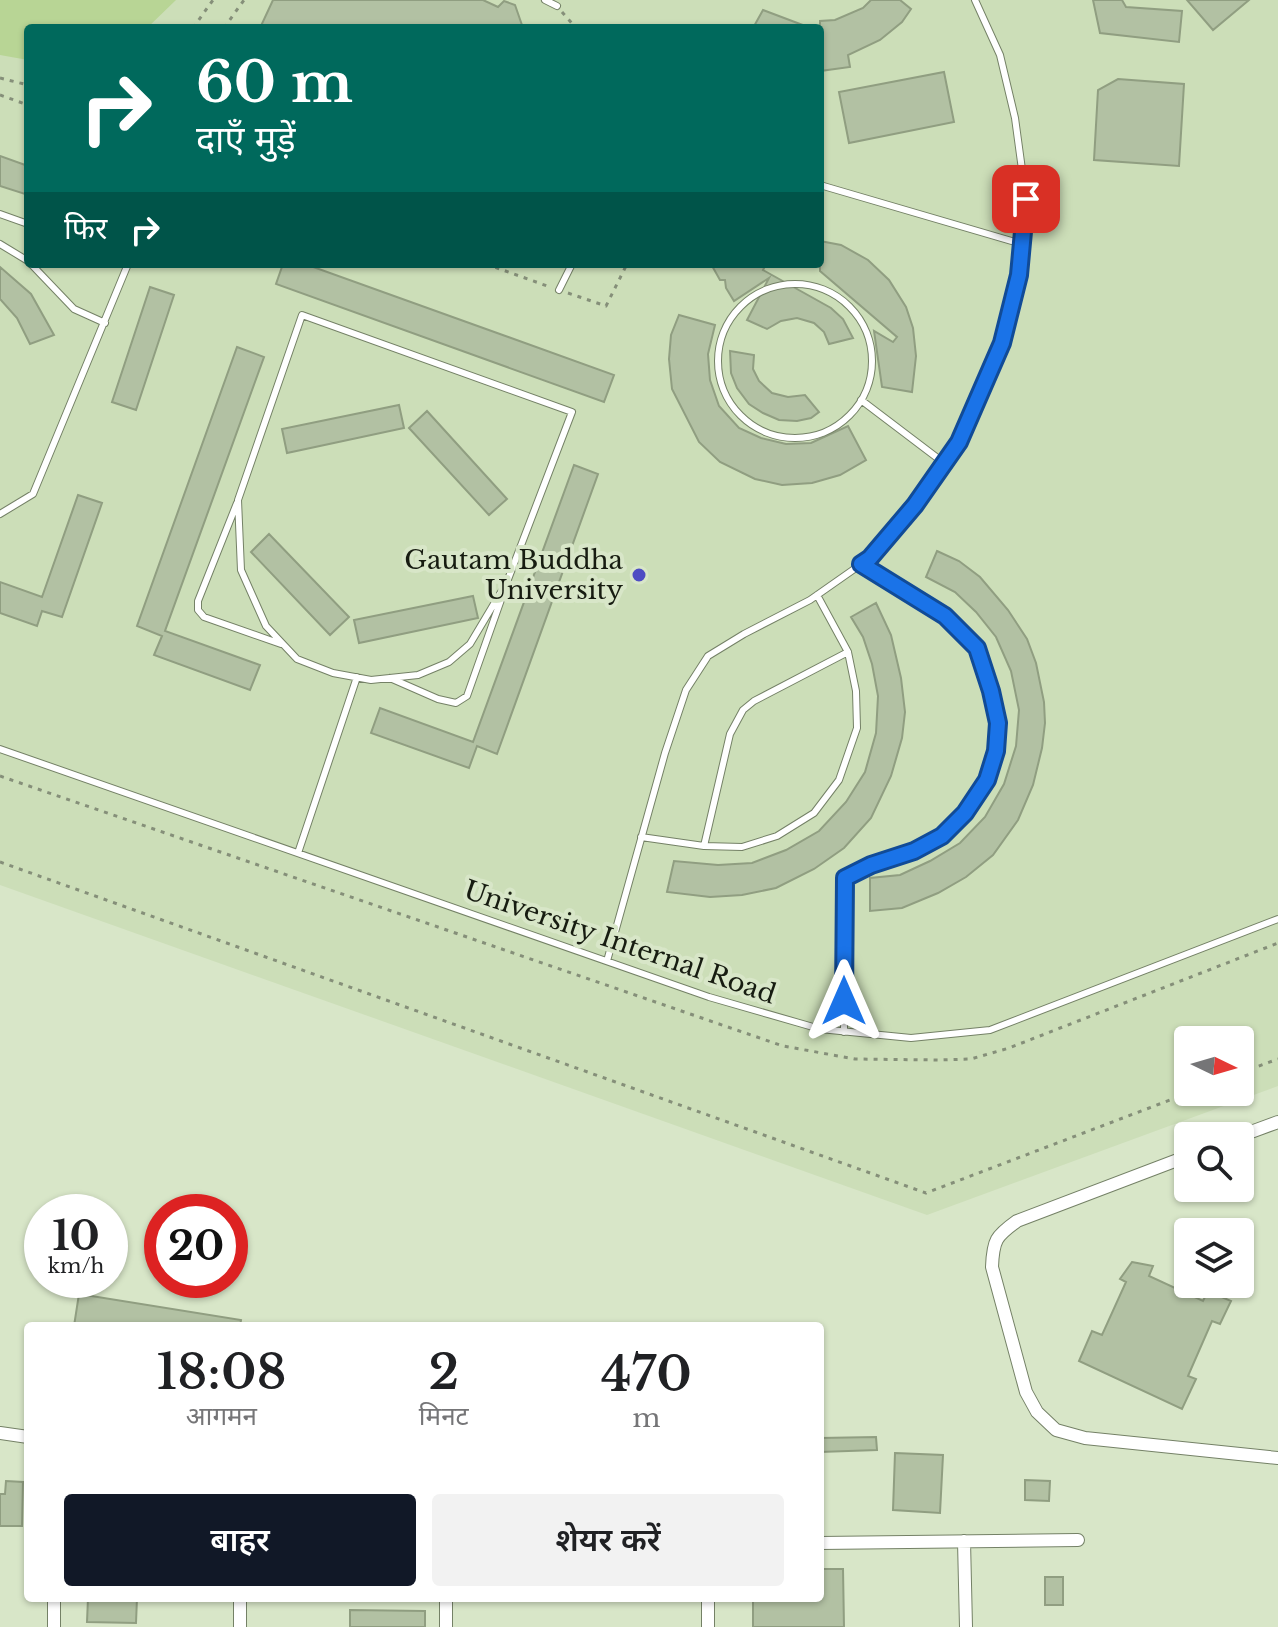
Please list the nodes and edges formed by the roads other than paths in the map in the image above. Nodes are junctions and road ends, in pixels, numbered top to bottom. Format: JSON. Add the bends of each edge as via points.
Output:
{"nodes":[{"id":1,"x":545,"y":0,"type":"edge"},
{"id":2,"x":975,"y":0,"type":"edge"},
{"id":3,"x":557,"y":6,"type":"dead end"},
{"id":4,"x":824,"y":186,"type":"edge"},
{"id":5,"x":0,"y":214,"type":"edge"},
{"id":6,"x":24,"y":223,"type":"edge"},
{"id":7,"x":0,"y":244,"type":"edge"},
{"id":8,"x":1022,"y":244,"type":"junction"},
{"id":9,"x":24,"y":260,"type":"edge"},
{"id":10,"x":34,"y":268,"type":"edge"},
{"id":11,"x":126,"y":268,"type":"edge"},
{"id":12,"x":570,"y":268,"type":"edge"},
{"id":13,"x":559,"y":290,"type":"dead end"},
{"id":14,"x":105,"y":323,"type":"junction"},
{"id":15,"x":861,"y":400,"type":"junction"},
{"id":16,"x":944,"y":463,"type":"junction"},
{"id":17,"x":238,"y":500,"type":"junction"},
{"id":18,"x":0,"y":514,"type":"edge"},
{"id":19,"x":861,"y":564,"type":"junction"},
{"id":20,"x":507,"y":582,"type":"junction"},
{"id":21,"x":817,"y":595,"type":"junction"},
{"id":22,"x":284,"y":645,"type":"junction"},
{"id":23,"x":848,"y":652,"type":"junction"},
{"id":24,"x":357,"y":677,"type":"junction"},
{"id":25,"x":390,"y":678,"type":"junction"},
{"id":26,"x":0,"y":749,"type":"edge"},
{"id":27,"x":641,"y":837,"type":"junction"},
{"id":28,"x":704,"y":846,"type":"junction"},
{"id":29,"x":298,"y":853,"type":"junction"},
{"id":30,"x":1278,"y":919,"type":"edge"},
{"id":31,"x":607,"y":961,"type":"junction"},
{"id":32,"x":844,"y":1032,"type":"junction"},
{"id":33,"x":1278,"y":1122,"type":"edge"},
{"id":34,"x":1254,"y":1131,"type":"edge"},
{"id":35,"x":1174,"y":1161,"type":"edge"},
{"id":36,"x":0,"y":1433,"type":"edge"},
{"id":37,"x":24,"y":1436,"type":"edge"},
{"id":38,"x":1278,"y":1458,"type":"edge"},
{"id":39,"x":1078,"y":1540,"type":"dead end"},
{"id":40,"x":964,"y":1541,"type":"junction"},
{"id":41,"x":824,"y":1543,"type":"edge"},
{"id":42,"x":54,"y":1602,"type":"edge"},
{"id":43,"x":240,"y":1602,"type":"edge"},
{"id":44,"x":446,"y":1602,"type":"edge"},
{"id":45,"x":708,"y":1602,"type":"edge"},
{"id":46,"x":54,"y":1627,"type":"edge"},
{"id":47,"x":240,"y":1627,"type":"edge"},
{"id":48,"x":446,"y":1627,"type":"edge"},
{"id":49,"x":708,"y":1627,"type":"edge"},
{"id":50,"x":966,"y":1627,"type":"edge"}],
"edges":[{"from":1,"to":3,"type":"lane"},
{"from":2,"to":8,"type":"lane","via":[[1000,55],[1015,118],[1026,199]]},
{"from":4,"to":8,"type":"lane"},
{"from":5,"to":6,"type":"lane"},
{"from":7,"to":9,"type":"lane"},
{"from":8,"to":16,"type":"lane","via":[[1002,343],[959,442]]},
{"from":10,"to":14,"type":"lane","via":[[74,309]]},
{"from":11,"to":14,"type":"lane"},
{"from":12,"to":13,"type":"lane"},
{"from":14,"to":18,"type":"lane","via":[[33,494]]},
{"from":15,"to":15,"type":"lane","via":[[830,431],[799,439],[766,434],[742,419],[724,395],[717,365],[719,339],[737,308],[759,291],[791,282],[820,286],[847,302],[864,323],[873,356]]},
{"from":15,"to":16,"type":"lane"},
{"from":16,"to":19,"type":"lane","via":[[915,505]]},
{"from":17,"to":20,"type":"lane","via":[[302,315],[572,412]]},
{"from":17,"to":22,"type":"lane","via":[[241,570],[266,626]]},
{"from":17,"to":22,"type":"lane","via":[[198,610],[204,617]]},
{"from":19,"to":21,"type":"lane"},
{"from":19,"to":32,"type":"lane","via":[[945,616],[977,648],[998,723],[987,780],[965,813],[942,836],[845,878]]},
{"from":20,"to":25,"type":"lane","via":[[470,644],[449,662],[418,675]]},
{"from":20,"to":25,"type":"lane","via":[[467,696],[456,703],[438,699]]},
{"from":21,"to":23,"type":"lane"},
{"from":21,"to":27,"type":"lane","via":[[708,656],[686,690]]},
{"from":22,"to":24,"type":"lane","via":[[297,659]]},
{"from":23,"to":28,"type":"lane","via":[[743,710],[730,734]]},
{"from":23,"to":28,"type":"lane","via":[[857,728],[839,780],[814,813],[777,836],[742,847]]},
{"from":24,"to":25,"type":"lane"},
{"from":24,"to":29,"type":"lane"},
{"from":26,"to":29,"type":"lane","name":"University Internal Road"},
{"from":27,"to":28,"type":"lane"},
{"from":27,"to":31,"type":"lane"},
{"from":29,"to":31,"type":"lane","name":"University Internal Road"},
{"from":30,"to":32,"type":"lane","name":"University Internal Road","via":[[990,1030],[911,1038]]},
{"from":31,"to":32,"type":"lane","name":"University Internal Road","via":[[709,997]]},
{"from":33,"to":34,"type":"street"},
{"from":35,"to":38,"type":"street","via":[[1017,1221],[1000,1233],[992,1267],[1026,1392],[1056,1430],[1085,1438]]},
{"from":36,"to":37,"type":"street"},
{"from":39,"to":40,"type":"street"},
{"from":40,"to":41,"type":"street"},
{"from":40,"to":50,"type":"street"},
{"from":42,"to":46,"type":"street"},
{"from":43,"to":47,"type":"street"},
{"from":44,"to":48,"type":"street"},
{"from":45,"to":49,"type":"street"}]}
